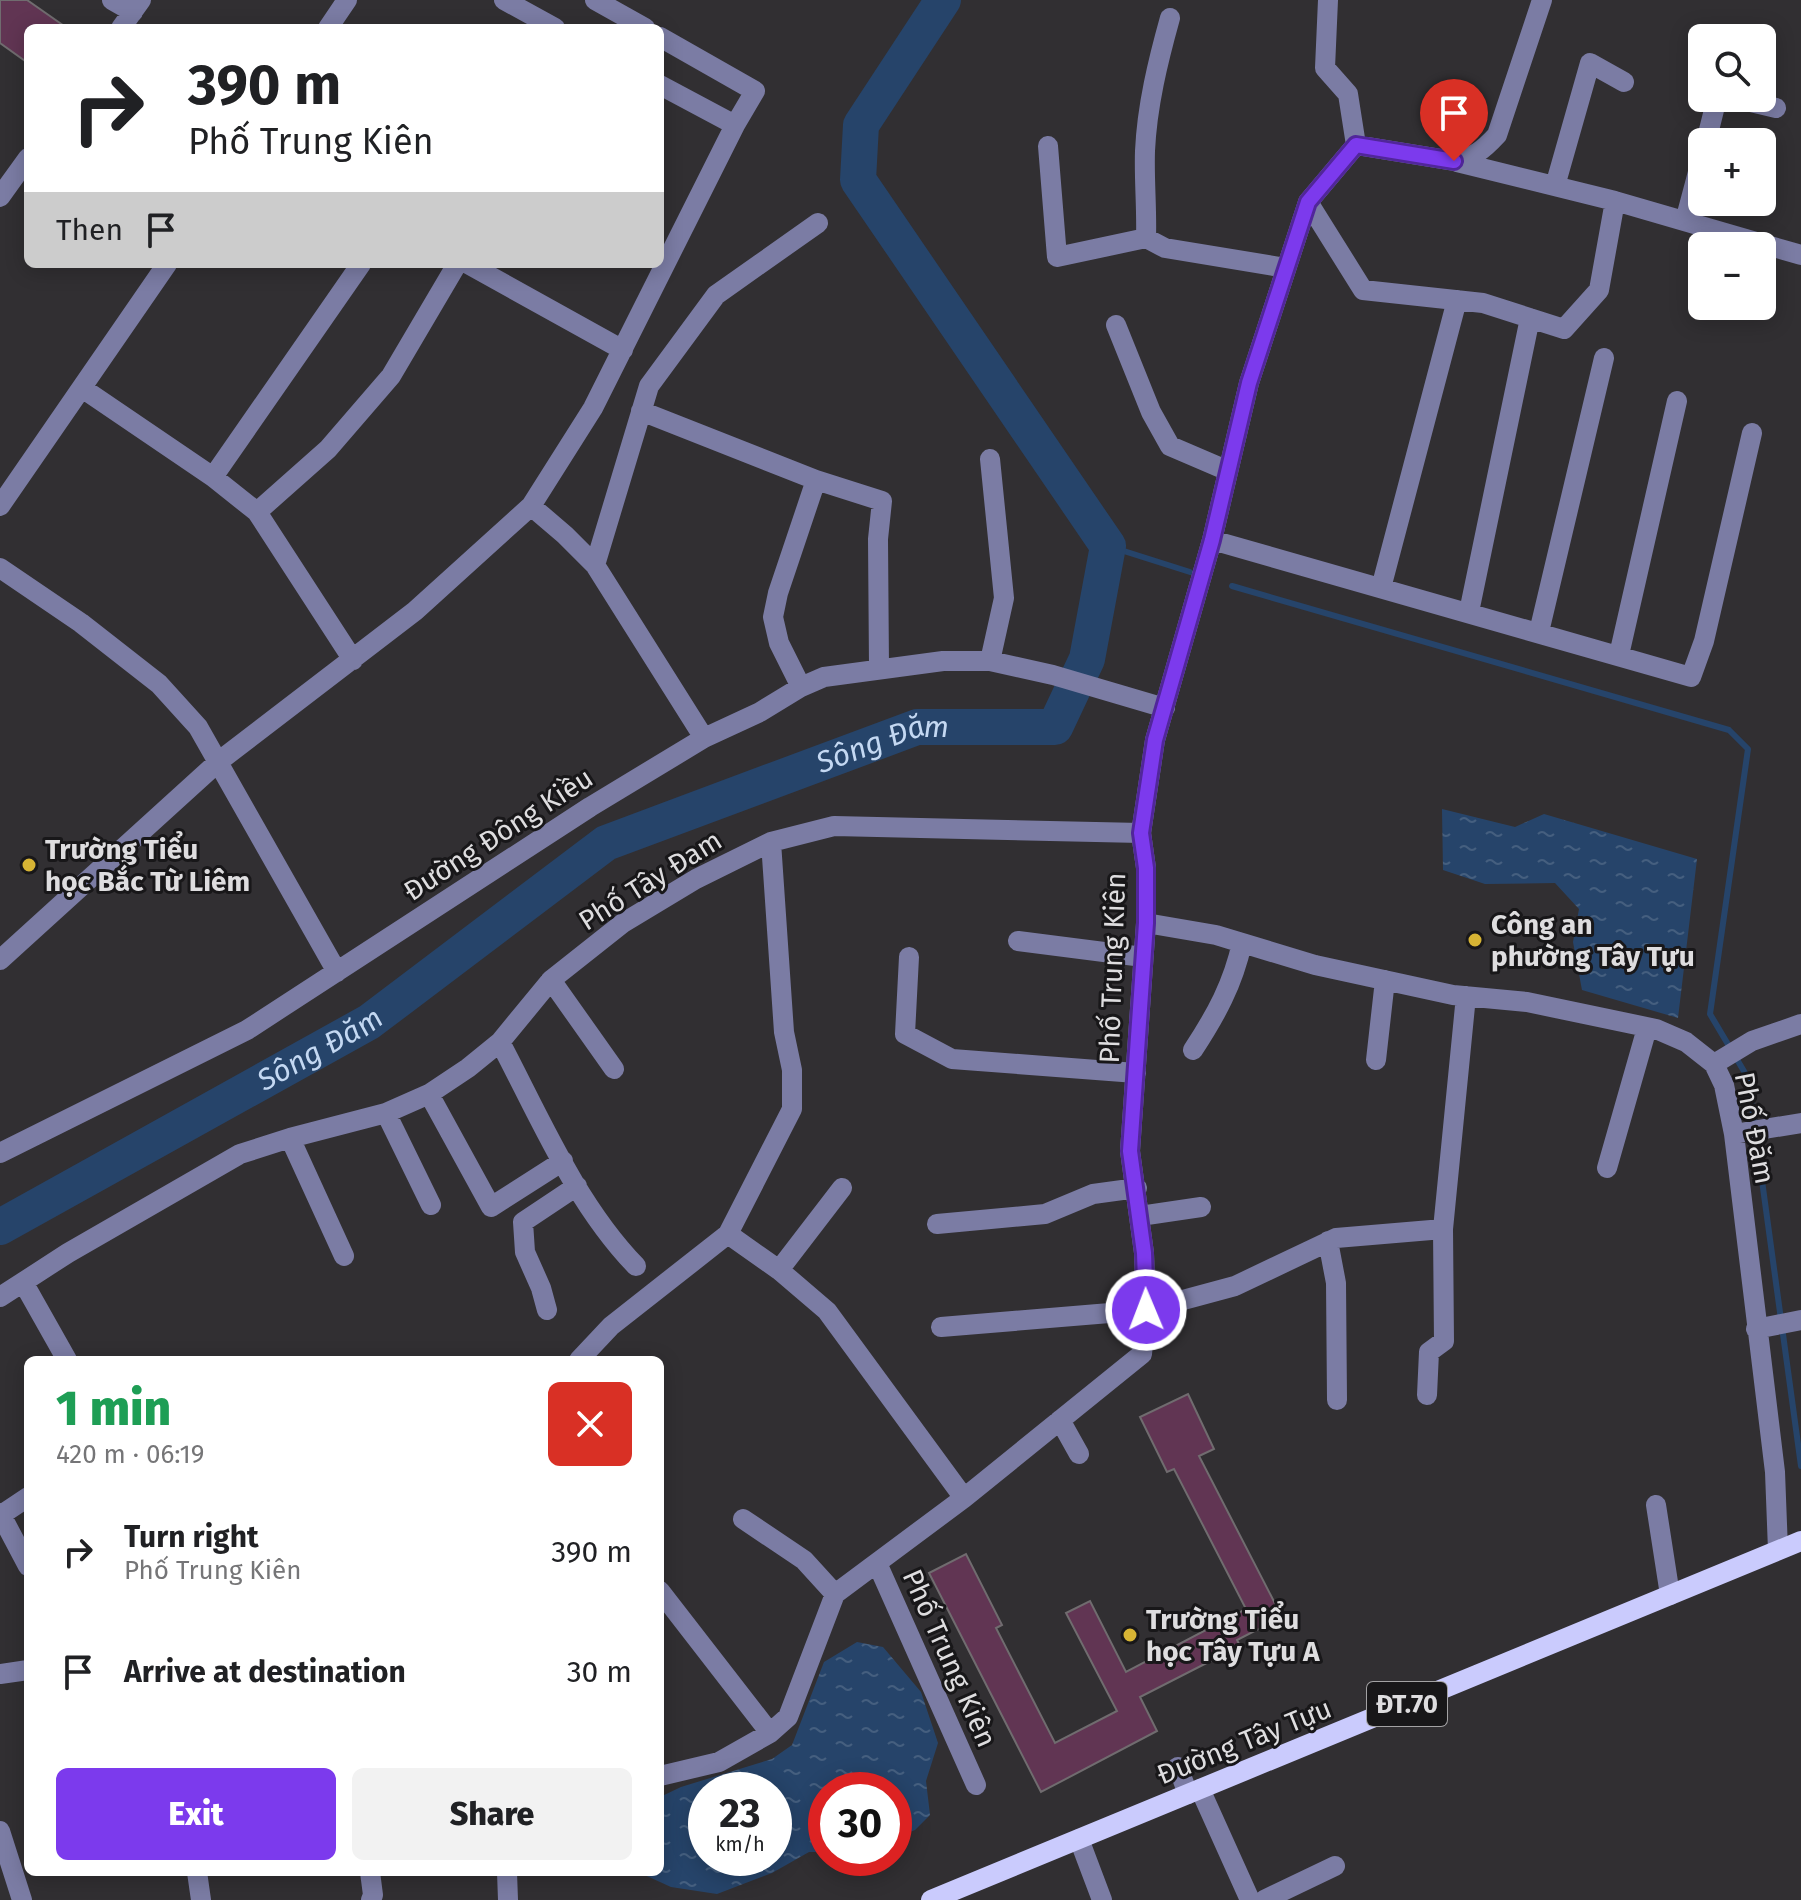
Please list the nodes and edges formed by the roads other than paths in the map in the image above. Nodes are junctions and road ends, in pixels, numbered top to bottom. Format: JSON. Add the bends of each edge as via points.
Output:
{"nodes":[{"id":1,"x":112,"y":0,"type":"edge"},
{"id":2,"x":347,"y":0,"type":"edge"},
{"id":3,"x":504,"y":0,"type":"edge"},
{"id":4,"x":595,"y":0,"type":"edge"},
{"id":5,"x":1328,"y":0,"type":"edge"},
{"id":6,"x":1542,"y":0,"type":"edge"},
{"id":7,"x":132,"y":13,"type":"edge"},
{"id":8,"x":1170,"y":18,"type":"dead end"},
{"id":9,"x":331,"y":24,"type":"edge"},
{"id":10,"x":548,"y":24,"type":"edge"},
{"id":11,"x":638,"y":24,"type":"edge"},
{"id":12,"x":664,"y":39,"type":"edge"},
{"id":13,"x":1624,"y":82,"type":"dead end"},
{"id":14,"x":664,"y":87,"type":"edge"},
{"id":15,"x":735,"y":125,"type":"junction"},
{"id":16,"x":1356,"y":145,"type":"junction"},
{"id":17,"x":1048,"y":146,"type":"dead end"},
{"id":18,"x":1454,"y":161,"type":"junction"},
{"id":19,"x":24,"y":164,"type":"edge"},
{"id":20,"x":1555,"y":186,"type":"junction"},
{"id":21,"x":0,"y":197,"type":"edge"},
{"id":22,"x":1615,"y":201,"type":"junction"},
{"id":23,"x":1308,"y":202,"type":"junction"},
{"id":24,"x":1688,"y":210,"type":"edge"},
{"id":25,"x":1685,"y":221,"type":"junction"},
{"id":26,"x":818,"y":223,"type":"dead end"},
{"id":27,"x":1146,"y":238,"type":"junction"},
{"id":28,"x":1801,"y":255,"type":"edge"},
{"id":29,"x":164,"y":268,"type":"edge"},
{"id":30,"x":358,"y":268,"type":"edge"},
{"id":31,"x":455,"y":268,"type":"edge"},
{"id":32,"x":475,"y":268,"type":"edge"},
{"id":33,"x":664,"y":268,"type":"edge"},
{"id":34,"x":664,"y":268,"type":"edge"},
{"id":35,"x":1286,"y":268,"type":"junction"},
{"id":36,"x":1457,"y":300,"type":"junction"},
{"id":37,"x":1530,"y":318,"type":"junction"},
{"id":38,"x":1116,"y":325,"type":"dead end"},
{"id":39,"x":623,"y":350,"type":"junction"},
{"id":40,"x":1604,"y":358,"type":"dead end"},
{"id":41,"x":82,"y":388,"type":"junction"},
{"id":42,"x":1677,"y":401,"type":"dead end"},
{"id":43,"x":641,"y":411,"type":"junction"},
{"id":44,"x":1752,"y":433,"type":"dead end"},
{"id":45,"x":990,"y":459,"type":"dead end"},
{"id":46,"x":1226,"y":470,"type":"junction"},
{"id":47,"x":213,"y":477,"type":"junction"},
{"id":48,"x":816,"y":480,"type":"junction"},
{"id":49,"x":0,"y":506,"type":"edge"},
{"id":50,"x":531,"y":506,"type":"junction"},
{"id":51,"x":257,"y":512,"type":"junction"},
{"id":52,"x":1210,"y":544,"type":"junction"},
{"id":53,"x":595,"y":565,"type":"junction"},
{"id":54,"x":0,"y":568,"type":"edge"},
{"id":55,"x":1381,"y":588,"type":"junction"},
{"id":56,"x":1469,"y":612,"type":"junction"},
{"id":57,"x":1539,"y":632,"type":"junction"},
{"id":58,"x":1619,"y":655,"type":"junction"},
{"id":59,"x":353,"y":660,"type":"junction"},
{"id":60,"x":990,"y":661,"type":"junction"},
{"id":61,"x":879,"y":668,"type":"junction"},
{"id":62,"x":801,"y":687,"type":"junction"},
{"id":63,"x":1165,"y":708,"type":"junction"},
{"id":64,"x":704,"y":738,"type":"junction"},
{"id":65,"x":218,"y":762,"type":"junction"},
{"id":66,"x":1141,"y":833,"type":"junction"},
{"id":67,"x":771,"y":842,"type":"junction"},
{"id":68,"x":1146,"y":923,"type":"junction"},
{"id":69,"x":1018,"y":941,"type":"dead end"},
{"id":70,"x":1242,"y":943,"type":"junction"},
{"id":71,"x":909,"y":957,"type":"dead end"},
{"id":72,"x":1143,"y":957,"type":"junction"},
{"id":73,"x":0,"y":960,"type":"edge"},
{"id":74,"x":337,"y":972,"type":"junction"},
{"id":75,"x":551,"y":980,"type":"junction"},
{"id":76,"x":1385,"y":980,"type":"junction"},
{"id":77,"x":1466,"y":996,"type":"junction"},
{"id":78,"x":1801,"y":1024,"type":"edge"},
{"id":79,"x":1647,"y":1028,"type":"junction"},
{"id":80,"x":500,"y":1042,"type":"junction"},
{"id":81,"x":1193,"y":1050,"type":"dead end"},
{"id":82,"x":1376,"y":1060,"type":"dead end"},
{"id":83,"x":1717,"y":1061,"type":"junction"},
{"id":84,"x":614,"y":1069,"type":"dead end"},
{"id":85,"x":1136,"y":1073,"type":"junction"},
{"id":86,"x":429,"y":1094,"type":"junction"},
{"id":87,"x":386,"y":1113,"type":"junction"},
{"id":88,"x":1793,"y":1125,"type":"edge"},
{"id":89,"x":1737,"y":1134,"type":"junction"},
{"id":90,"x":290,"y":1138,"type":"junction"},
{"id":91,"x":0,"y":1153,"type":"edge"},
{"id":92,"x":563,"y":1161,"type":"junction"},
{"id":93,"x":1607,"y":1168,"type":"dead end"},
{"id":94,"x":577,"y":1186,"type":"junction"},
{"id":95,"x":842,"y":1188,"type":"dead end"},
{"id":96,"x":1137,"y":1188,"type":"junction"},
{"id":97,"x":431,"y":1205,"type":"dead end"},
{"id":98,"x":1201,"y":1207,"type":"dead end"},
{"id":99,"x":1140,"y":1216,"type":"junction"},
{"id":100,"x":937,"y":1224,"type":"dead end"},
{"id":101,"x":1443,"y":1229,"type":"junction"},
{"id":102,"x":728,"y":1234,"type":"junction"},
{"id":103,"x":1328,"y":1241,"type":"junction"},
{"id":104,"x":344,"y":1256,"type":"dead end"},
{"id":105,"x":636,"y":1266,"type":"dead end"},
{"id":106,"x":779,"y":1270,"type":"junction"},
{"id":107,"x":23,"y":1282,"type":"junction"},
{"id":108,"x":0,"y":1297,"type":"edge"},
{"id":109,"x":547,"y":1310,"type":"dead end"},
{"id":110,"x":1146,"y":1310,"type":"junction"},
{"id":111,"x":1801,"y":1320,"type":"edge"},
{"id":112,"x":941,"y":1327,"type":"dead end"},
{"id":113,"x":1759,"y":1329,"type":"junction"},
{"id":114,"x":65,"y":1356,"type":"edge"},
{"id":115,"x":583,"y":1356,"type":"edge"},
{"id":116,"x":1427,"y":1395,"type":"dead end"},
{"id":117,"x":1337,"y":1400,"type":"dead end"},
{"id":118,"x":1060,"y":1420,"type":"junction"},
{"id":119,"x":1079,"y":1454,"type":"dead end"},
{"id":120,"x":964,"y":1498,"type":"junction"},
{"id":121,"x":24,"y":1500,"type":"edge"},
{"id":122,"x":1656,"y":1505,"type":"dead end"},
{"id":123,"x":1,"y":1514,"type":"edge"},
{"id":124,"x":743,"y":1519,"type":"dead end"},
{"id":125,"x":1801,"y":1541,"type":"edge"},
{"id":126,"x":1778,"y":1550,"type":"junction"},
{"id":127,"x":24,"y":1558,"type":"edge"},
{"id":128,"x":877,"y":1563,"type":"junction"},
{"id":129,"x":835,"y":1594,"type":"junction"},
{"id":130,"x":1670,"y":1595,"type":"junction"},
{"id":131,"x":664,"y":1596,"type":"edge"},
{"id":132,"x":24,"y":1671,"type":"edge"},
{"id":133,"x":0,"y":1674,"type":"edge"},
{"id":134,"x":770,"y":1733,"type":"junction"},
{"id":135,"x":1178,"y":1767,"type":"dead end"},
{"id":136,"x":664,"y":1775,"type":"edge"},
{"id":137,"x":976,"y":1785,"type":"dead end"},
{"id":138,"x":1194,"y":1792,"type":"junction"},
{"id":139,"x":0,"y":1831,"type":"edge"},
{"id":140,"x":1079,"y":1839,"type":"junction"},
{"id":141,"x":1335,"y":1866,"type":"dead end"},
{"id":142,"x":198,"y":1876,"type":"edge"},
{"id":143,"x":371,"y":1876,"type":"edge"},
{"id":144,"x":507,"y":1876,"type":"edge"},
{"id":145,"x":22,"y":1900,"type":"edge"},
{"id":146,"x":201,"y":1900,"type":"edge"},
{"id":147,"x":371,"y":1900,"type":"edge"},
{"id":148,"x":508,"y":1900,"type":"edge"},
{"id":149,"x":931,"y":1900,"type":"edge"},
{"id":150,"x":1102,"y":1900,"type":"edge"},
{"id":151,"x":1250,"y":1900,"type":"edge"},
{"id":152,"x":1264,"y":1900,"type":"edge"}],
"edges":[{"from":1,"to":7,"type":"street"},
{"from":2,"to":9,"type":"street"},
{"from":3,"to":10,"type":"street"},
{"from":4,"to":11,"type":"street"},
{"from":5,"to":16,"type":"street","via":[[1325,68],[1348,94]]},
{"from":6,"to":18,"type":"street","via":[[1497,135],[1485,149]]},
{"from":8,"to":27,"type":"street","via":[[1151,96],[1145,152]]},
{"from":12,"to":15,"type":"street","via":[[755,91]]},
{"from":13,"to":20,"type":"street","via":[[1590,63]]},
{"from":14,"to":15,"type":"street"},
{"from":15,"to":33,"type":"street"},
{"from":16,"to":18,"type":"street"},
{"from":16,"to":23,"type":"street","name":"Phố Trung Kiên"},
{"from":17,"to":27,"type":"street","via":[[1057,257]]},
{"from":18,"to":20,"type":"street"},
{"from":19,"to":21,"type":"street"},
{"from":20,"to":22,"type":"street"},
{"from":22,"to":25,"type":"street"},
{"from":22,"to":37,"type":"street","via":[[1599,290],[1564,329]]},
{"from":23,"to":35,"type":"street","name":"Phố Trung Kiên"},
{"from":23,"to":36,"type":"street","via":[[1363,290]]},
{"from":24,"to":25,"type":"street"},
{"from":25,"to":28,"type":"street"},
{"from":26,"to":43,"type":"street","via":[[716,295],[649,386]]},
{"from":27,"to":35,"type":"street","via":[[1165,248]]},
{"from":29,"to":41,"type":"street"},
{"from":30,"to":47,"type":"street"},
{"from":31,"to":51,"type":"street","via":[[391,376],[328,449]]},
{"from":32,"to":39,"type":"street"},
{"from":34,"to":39,"type":"street"},
{"from":35,"to":46,"type":"street","name":"Phố Trung Kiên"},
{"from":36,"to":37,"type":"street"},
{"from":36,"to":55,"type":"street"},
{"from":37,"to":56,"type":"street"},
{"from":38,"to":46,"type":"street","via":[[1170,446]]},
{"from":39,"to":50,"type":"street"},
{"from":40,"to":57,"type":"street"},
{"from":41,"to":47,"type":"street"},
{"from":41,"to":49,"type":"street"},
{"from":42,"to":58,"type":"street"},
{"from":43,"to":48,"type":"street"},
{"from":43,"to":53,"type":"street"},
{"from":44,"to":58,"type":"street","via":[[1693,676]]},
{"from":45,"to":60,"type":"street","via":[[1004,598]]},
{"from":46,"to":52,"type":"street","name":"Phố Trung Kiên"},
{"from":47,"to":51,"type":"street"},
{"from":48,"to":61,"type":"street","via":[[882,501]]},
{"from":48,"to":62,"type":"street","via":[[773,617],[779,643]]},
{"from":50,"to":53,"type":"street"},
{"from":50,"to":59,"type":"street"},
{"from":51,"to":59,"type":"street"},
{"from":52,"to":55,"type":"street"},
{"from":52,"to":63,"type":"street","name":"Phố Trung Kiên"},
{"from":53,"to":64,"type":"street"},
{"from":54,"to":65,"type":"street","via":[[159,684],[198,727]]},
{"from":55,"to":56,"type":"street"},
{"from":56,"to":57,"type":"street"},
{"from":57,"to":58,"type":"street"},
{"from":59,"to":65,"type":"street"},
{"from":60,"to":61,"type":"street","name":"Đường Đông Kiều"},
{"from":60,"to":63,"type":"street","name":"Đường Đông Kiều"},
{"from":61,"to":62,"type":"street","name":"Đường Đông Kiều","via":[[824,677]]},
{"from":62,"to":64,"type":"street","name":"Đường Đông Kiều"},
{"from":63,"to":66,"type":"street","name":"Phố Trung Kiên"},
{"from":64,"to":74,"type":"street","name":"Đường Đông Kiều"},
{"from":65,"to":73,"type":"street"},
{"from":65,"to":74,"type":"street"},
{"from":66,"to":67,"type":"street","name":"Phố Tây Đam","via":[[834,826]]},
{"from":66,"to":68,"type":"street","name":"Phố Trung Kiên"},
{"from":67,"to":75,"type":"street","name":"Phố Tây Đam","via":[[623,923]]},
{"from":67,"to":102,"type":"street","via":[[792,1109]]},
{"from":68,"to":70,"type":"street","name":"Phố Đăm"},
{"from":68,"to":72,"type":"street","name":"Phố Trung Kiên"},
{"from":69,"to":72,"type":"street"},
{"from":70,"to":76,"type":"street","name":"Phố Đăm"},
{"from":70,"to":81,"type":"street","via":[[1222,1004]]},
{"from":71,"to":85,"type":"street","via":[[905,1034],[917,1042],[952,1059]]},
{"from":72,"to":85,"type":"street","name":"Phố Trung Kiên"},
{"from":74,"to":91,"type":"street","name":"Đường Đông Kiều","via":[[247,1030]]},
{"from":75,"to":80,"type":"street","name":"Phố Tây Đam"},
{"from":75,"to":84,"type":"street"},
{"from":76,"to":77,"type":"street","name":"Phố Đăm"},
{"from":76,"to":82,"type":"street"},
{"from":77,"to":79,"type":"street","name":"Phố Đăm","via":[[1527,1002]]},
{"from":77,"to":101,"type":"street"},
{"from":78,"to":83,"type":"street","via":[[1752,1041]]},
{"from":79,"to":83,"type":"street","name":"Phố Đăm"},
{"from":79,"to":93,"type":"street"},
{"from":80,"to":86,"type":"street","name":"Phố Tây Đam"},
{"from":80,"to":92,"type":"street"},
{"from":83,"to":89,"type":"street","name":"Phố Đăm"},
{"from":85,"to":96,"type":"street","name":"Phố Trung Kiên","via":[[1130,1151]]},
{"from":86,"to":87,"type":"street","name":"Phố Tây Đam"},
{"from":86,"to":92,"type":"street","via":[[491,1207]]},
{"from":87,"to":90,"type":"street","name":"Phố Tây Đam"},
{"from":87,"to":97,"type":"street"},
{"from":88,"to":89,"type":"street"},
{"from":89,"to":113,"type":"street","name":"Phố Đăm"},
{"from":90,"to":104,"type":"street"},
{"from":90,"to":107,"type":"street","name":"Phố Tây Đam","via":[[240,1154]]},
{"from":92,"to":94,"type":"street"},
{"from":94,"to":105,"type":"street"},
{"from":94,"to":109,"type":"street","via":[[523,1222],[525,1252]]},
{"from":95,"to":106,"type":"street"},
{"from":96,"to":99,"type":"street","name":"Phố Trung Kiên"},
{"from":96,"to":100,"type":"street","via":[[1093,1194],[1045,1214]]},
{"from":98,"to":99,"type":"street"},
{"from":99,"to":110,"type":"street","name":"Phố Trung Kiên"},
{"from":101,"to":103,"type":"street"},
{"from":101,"to":116,"type":"street","via":[[1444,1341],[1429,1352]]},
{"from":102,"to":106,"type":"street"},
{"from":102,"to":115,"type":"street","via":[[611,1326]]},
{"from":103,"to":110,"type":"street","via":[[1235,1286]]},
{"from":103,"to":117,"type":"street","via":[[1336,1283]]},
{"from":106,"to":120,"type":"street","via":[[827,1311]]},
{"from":107,"to":108,"type":"street","name":"Phố Tây Đam"},
{"from":107,"to":114,"type":"street"},
{"from":110,"to":112,"type":"street"},
{"from":110,"to":118,"type":"street","name":"Phố Trung Kiên","via":[[1142,1354]]},
{"from":111,"to":113,"type":"street"},
{"from":113,"to":126,"type":"street","name":"Phố Đăm"},
{"from":118,"to":119,"type":"street"},
{"from":118,"to":120,"type":"street","name":"Phố Trung Kiên"},
{"from":120,"to":128,"type":"street","name":"Phố Trung Kiên"},
{"from":121,"to":123,"type":"street"},
{"from":122,"to":130,"type":"street"},
{"from":123,"to":127,"type":"street"},
{"from":124,"to":129,"type":"street","via":[[804,1560]]},
{"from":125,"to":126,"type":"main road","name":"Đường Tây Tựu","number":"ĐT.70"},
{"from":126,"to":130,"type":"main road","name":"Đường Tây Tựu","number":"ĐT.70"},
{"from":128,"to":129,"type":"street"},
{"from":128,"to":137,"type":"street","name":"Phố Trung Kiên"},
{"from":129,"to":134,"type":"street","via":[[788,1717]]},
{"from":130,"to":138,"type":"main road","name":"Đường Tây Tựu","number":"ĐT.70"},
{"from":131,"to":134,"type":"street"},
{"from":132,"to":133,"type":"street"},
{"from":134,"to":136,"type":"street","via":[[719,1762]]},
{"from":135,"to":138,"type":"street"},
{"from":138,"to":140,"type":"main road","name":"Đường Tây Tựu","number":"ĐT.70"},
{"from":138,"to":151,"type":"street"},
{"from":139,"to":145,"type":"street"},
{"from":140,"to":149,"type":"main road","name":"Đường Tây Tựu","number":"ĐT.70"},
{"from":140,"to":150,"type":"street"},
{"from":141,"to":152,"type":"street"},
{"from":142,"to":146,"type":"street"},
{"from":143,"to":147,"type":"street"},
{"from":144,"to":148,"type":"street"}]}
